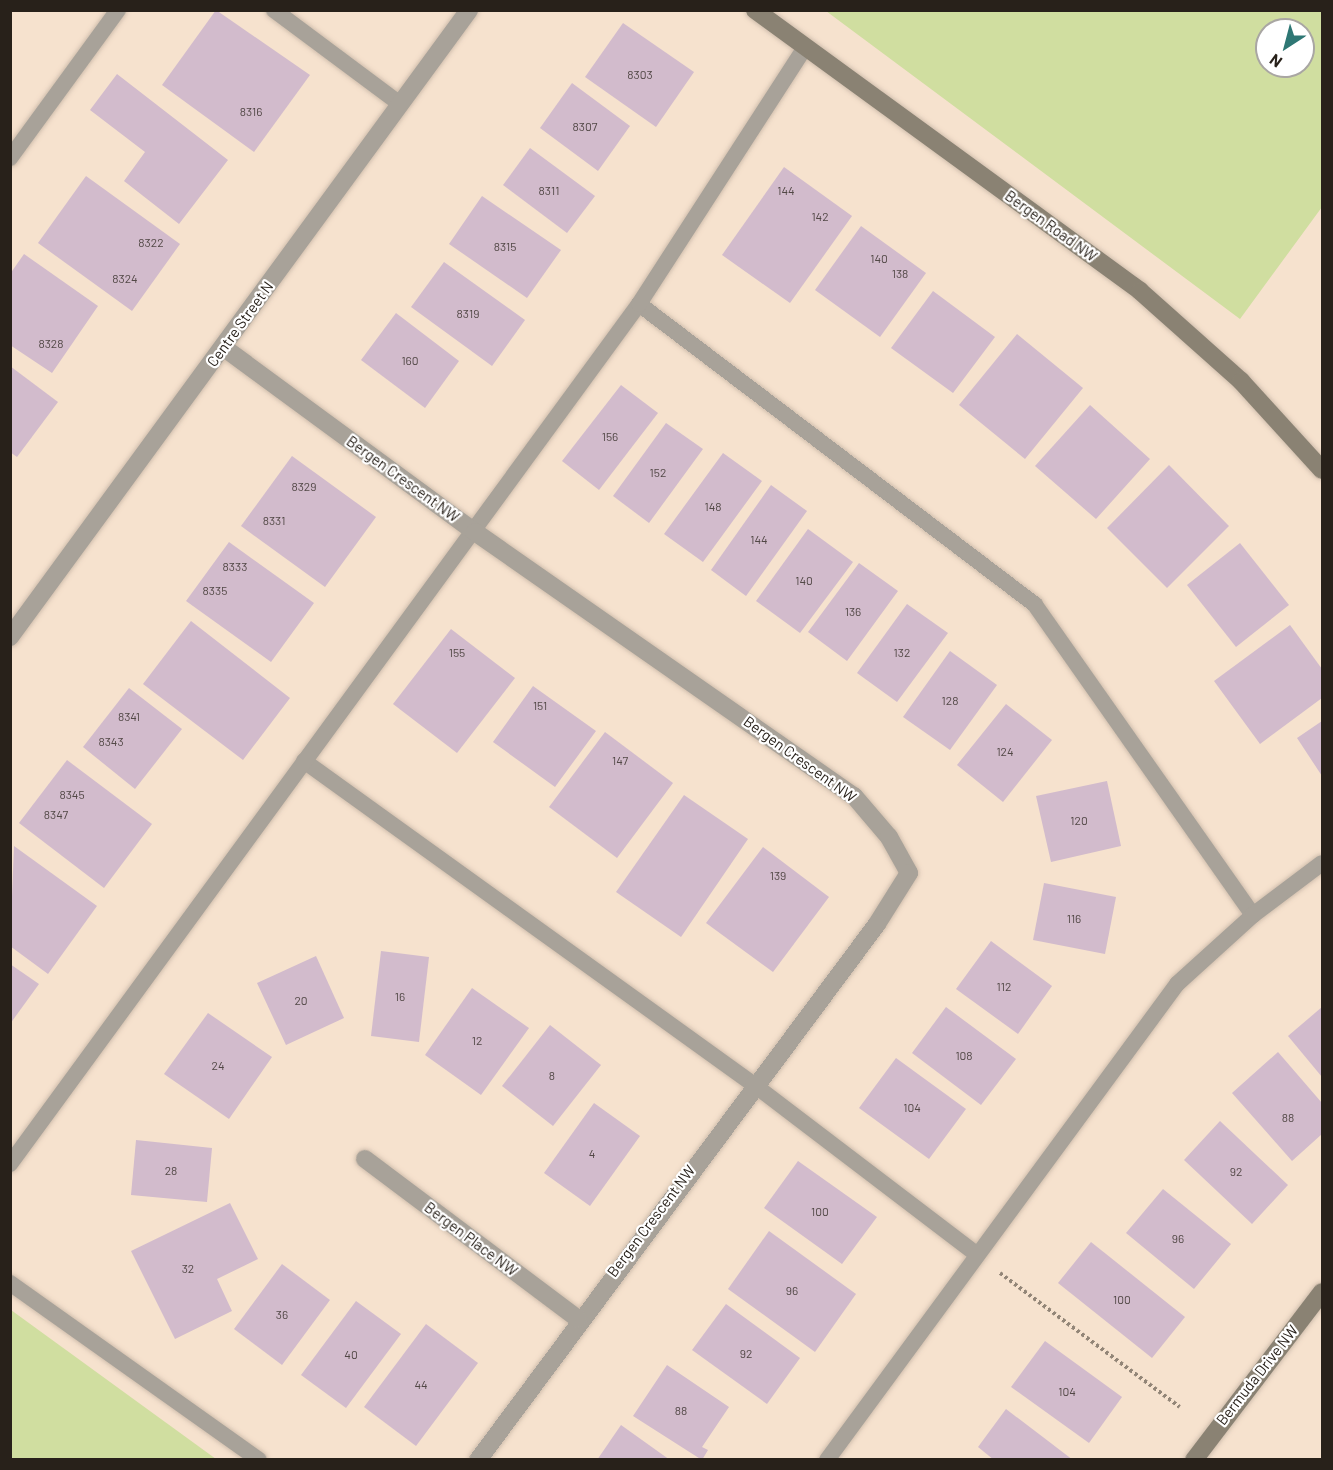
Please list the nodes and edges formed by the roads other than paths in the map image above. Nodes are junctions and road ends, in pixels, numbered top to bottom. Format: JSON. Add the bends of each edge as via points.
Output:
{"nodes":[{"id":1,"x":118,"y":10,"type":"edge"},
{"id":2,"x":274,"y":10,"type":"edge"},
{"id":3,"x":469,"y":10,"type":"edge"},
{"id":4,"x":755,"y":10,"type":"edge"},
{"id":5,"x":805,"y":47,"type":"junction"},
{"id":6,"x":400,"y":104,"type":"junction"},
{"id":7,"x":10,"y":158,"type":"edge"},
{"id":8,"x":639,"y":304,"type":"junction"},
{"id":9,"x":223,"y":347,"type":"junction"},
{"id":10,"x":1323,"y":470,"type":"edge"},
{"id":11,"x":475,"y":532,"type":"junction"},
{"id":12,"x":10,"y":637,"type":"edge"},
{"id":13,"x":304,"y":761,"type":"junction"},
{"id":14,"x":1323,"y":862,"type":"edge"},
{"id":15,"x":1253,"y":915,"type":"junction"},
{"id":16,"x":753,"y":1084,"type":"junction"},
{"id":17,"x":364,"y":1160,"type":"dead end"},
{"id":18,"x":10,"y":1164,"type":"edge"},
{"id":19,"x":975,"y":1254,"type":"junction"},
{"id":20,"x":10,"y":1283,"type":"edge"},
{"id":21,"x":1323,"y":1292,"type":"edge"},
{"id":22,"x":578,"y":1319,"type":"junction"},
{"id":23,"x":259,"y":1460,"type":"edge"},
{"id":24,"x":478,"y":1460,"type":"edge"},
{"id":25,"x":827,"y":1460,"type":"edge"},
{"id":26,"x":1194,"y":1460,"type":"edge"}],
"edges":[{"from":1,"to":7,"type":"lane"},
{"from":2,"to":6,"type":"lane"},
{"from":3,"to":6,"type":"street","name":"Centre Street N"},
{"from":4,"to":5,"type":"street","name":"Bergen Road NW"},
{"from":5,"to":8,"type":"lane"},
{"from":5,"to":10,"type":"street","name":"Bergen Road NW","via":[[1140,291],[1241,381]]},
{"from":6,"to":9,"type":"street","name":"Centre Street N"},
{"from":8,"to":11,"type":"lane"},
{"from":8,"to":15,"type":"lane","via":[[1035,605]]},
{"from":9,"to":11,"type":"street","name":"Bergen Crescent NW"},
{"from":9,"to":12,"type":"street","name":"Centre Street N"},
{"from":11,"to":13,"type":"lane"},
{"from":11,"to":16,"type":"street","name":"Bergen Crescent NW","via":[[854,796],[889,837],[909,873],[877,924]]},
{"from":13,"to":16,"type":"lane"},
{"from":13,"to":18,"type":"lane"},
{"from":14,"to":15,"type":"lane"},
{"from":15,"to":19,"type":"lane","via":[[1177,984]]},
{"from":16,"to":19,"type":"lane"},
{"from":16,"to":22,"type":"street","name":"Bergen Crescent NW"},
{"from":17,"to":22,"type":"street","name":"Bergen Place NW"},
{"from":19,"to":25,"type":"lane"},
{"from":20,"to":23,"type":"lane"},
{"from":21,"to":26,"type":"street","name":"Bermuda Drive NW"},
{"from":22,"to":24,"type":"street","name":"Bergen Crescent NW"}]}
